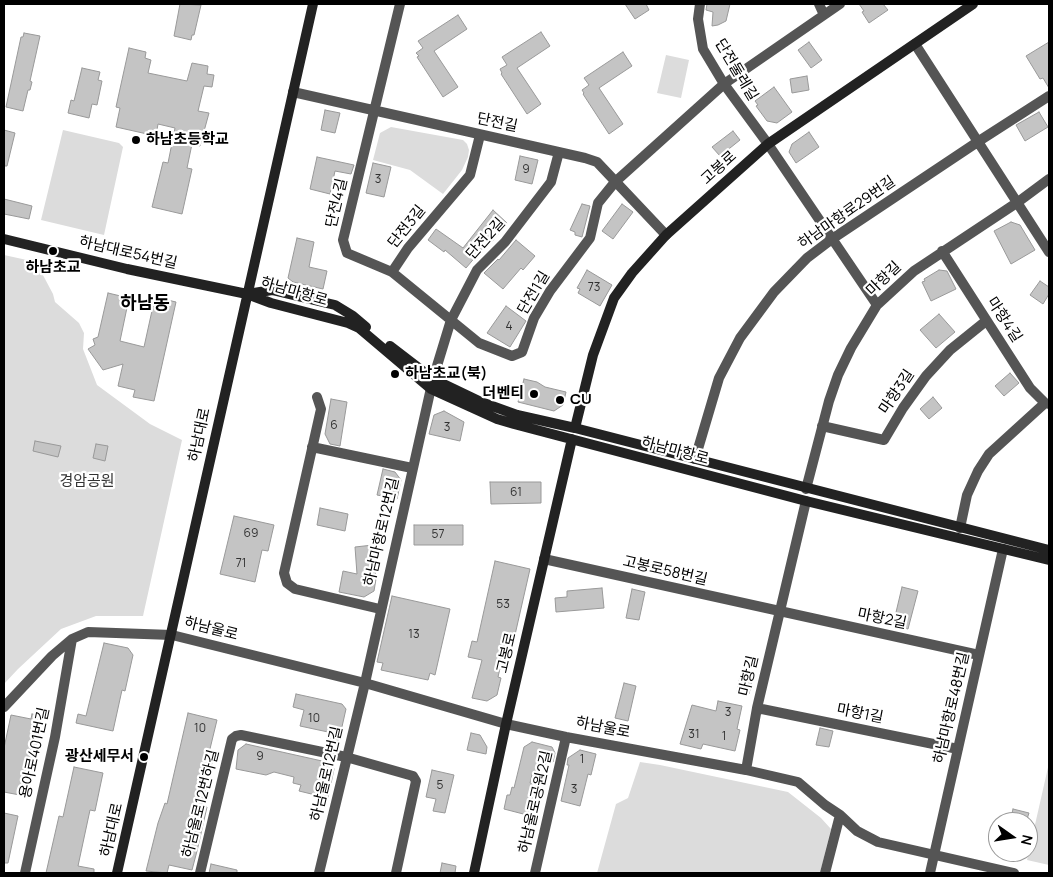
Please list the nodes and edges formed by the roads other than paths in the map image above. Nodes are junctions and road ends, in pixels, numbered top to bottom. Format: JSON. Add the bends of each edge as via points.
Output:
{"nodes":[{"id":1,"x":313,"y":4,"type":"edge"},
{"id":2,"x":400,"y":4,"type":"edge"},
{"id":3,"x":700,"y":4,"type":"edge"},
{"id":4,"x":819,"y":4,"type":"edge"},
{"id":5,"x":840,"y":4,"type":"edge"},
{"id":6,"x":973,"y":4,"type":"edge"},
{"id":7,"x":824,"y":14,"type":"junction"},
{"id":8,"x":915,"y":44,"type":"junction"},
{"id":9,"x":724,"y":84,"type":"junction"},
{"id":10,"x":293,"y":92,"type":"junction"},
{"id":11,"x":1049,"y":96,"type":"edge"},
{"id":12,"x":374,"y":111,"type":"junction"},
{"id":13,"x":480,"y":135,"type":"junction"},
{"id":14,"x":979,"y":141,"type":"junction"},
{"id":15,"x":768,"y":144,"type":"junction"},
{"id":16,"x":559,"y":152,"type":"junction"},
{"id":17,"x":1049,"y":179,"type":"edge"},
{"id":18,"x":614,"y":182,"type":"junction"},
{"id":19,"x":1018,"y":202,"type":"junction"},
{"id":20,"x":666,"y":235,"type":"junction"},
{"id":21,"x":4,"y":239,"type":"edge"},
{"id":22,"x":832,"y":239,"type":"junction"},
{"id":23,"x":942,"y":251,"type":"junction"},
{"id":24,"x":1049,"y":252,"type":"edge"},
{"id":25,"x":392,"y":272,"type":"junction"},
{"id":26,"x":247,"y":294,"type":"junction"},
{"id":27,"x":877,"y":305,"type":"junction"},
{"id":28,"x":451,"y":320,"type":"junction"},
{"id":29,"x":986,"y":321,"type":"junction"},
{"id":30,"x":432,"y":384,"type":"junction"},
{"id":31,"x":317,"y":397,"type":"dead end"},
{"id":32,"x":1047,"y":404,"type":"edge"},
{"id":33,"x":822,"y":426,"type":"junction"},
{"id":34,"x":575,"y":428,"type":"junction"},
{"id":35,"x":572,"y":440,"type":"junction"},
{"id":36,"x":312,"y":447,"type":"junction"},
{"id":37,"x":695,"y":459,"type":"junction"},
{"id":38,"x":412,"y":468,"type":"junction"},
{"id":39,"x":806,"y":488,"type":"junction"},
{"id":40,"x":806,"y":501,"type":"junction"},
{"id":41,"x":960,"y":528,"type":"junction"},
{"id":42,"x":1003,"y":549,"type":"junction"},
{"id":43,"x":1049,"y":550,"type":"edge"},
{"id":44,"x":544,"y":559,"type":"junction"},
{"id":45,"x":1049,"y":560,"type":"edge"},
{"id":46,"x":380,"y":609,"type":"junction"},
{"id":47,"x":779,"y":612,"type":"junction"},
{"id":48,"x":172,"y":635,"type":"junction"},
{"id":49,"x":72,"y":639,"type":"junction"},
{"id":50,"x":979,"y":655,"type":"junction"},
{"id":51,"x":365,"y":683,"type":"junction"},
{"id":52,"x":4,"y":707,"type":"edge"},
{"id":53,"x":757,"y":708,"type":"junction"},
{"id":54,"x":506,"y":724,"type":"junction"},
{"id":55,"x":566,"y":737,"type":"junction"},
{"id":56,"x":958,"y":749,"type":"junction"},
{"id":57,"x":346,"y":757,"type":"junction"},
{"id":58,"x":746,"y":770,"type":"junction"},
{"id":59,"x":840,"y":815,"type":"junction"},
{"id":60,"x":934,"y":855,"type":"junction"},
{"id":61,"x":25,"y":873,"type":"edge"},
{"id":62,"x":117,"y":873,"type":"edge"},
{"id":63,"x":200,"y":873,"type":"edge"},
{"id":64,"x":319,"y":873,"type":"edge"},
{"id":65,"x":396,"y":873,"type":"edge"},
{"id":66,"x":474,"y":873,"type":"edge"},
{"id":67,"x":535,"y":873,"type":"edge"},
{"id":68,"x":825,"y":873,"type":"edge"},
{"id":69,"x":930,"y":873,"type":"edge"},
{"id":70,"x":1014,"y":873,"type":"edge"}],
"edges":[{"from":1,"to":10,"type":"main road","name":"하남대로"},
{"from":2,"to":12,"type":"street"},
{"from":3,"to":9,"type":"street","name":"단전둘레길","via":[[698,19],[703,49]]},
{"from":4,"to":7,"type":"street"},
{"from":5,"to":7,"type":"street","name":"단전1길"},
{"from":6,"to":8,"type":"main road","name":"고봉로"},
{"from":7,"to":9,"type":"street","name":"단전1길"},
{"from":8,"to":14,"type":"street"},
{"from":8,"to":15,"type":"main road","name":"고봉로"},
{"from":9,"to":15,"type":"street","name":"단전둘레길"},
{"from":9,"to":18,"type":"street","name":"단전1길"},
{"from":10,"to":12,"type":"street","name":"단전길"},
{"from":10,"to":26,"type":"main road","name":"하남대로"},
{"from":11,"to":14,"type":"street","name":"하남마항로29번길"},
{"from":12,"to":13,"type":"street","name":"단전길"},
{"from":12,"to":25,"type":"street","name":"단전4길","via":[[343,240],[347,253]]},
{"from":13,"to":16,"type":"street","name":"단전길"},
{"from":13,"to":25,"type":"street","name":"단전3길","via":[[470,175],[408,248]]},
{"from":14,"to":19,"type":"street"},
{"from":14,"to":22,"type":"street","name":"하남마항로29번길"},
{"from":15,"to":20,"type":"main road","name":"고봉로"},
{"from":15,"to":22,"type":"street","name":"단전둘레길"},
{"from":16,"to":18,"type":"street","name":"단전길","via":[[597,162]]},
{"from":16,"to":28,"type":"street","name":"단전2길","via":[[550,182],[505,242],[477,270]]},
{"from":17,"to":19,"type":"street","name":"마항길"},
{"from":18,"to":20,"type":"street","name":"단전길"},
{"from":18,"to":28,"type":"street","name":"단전1길","via":[[598,203],[590,238],[534,318],[522,352],[512,356],[479,343]]},
{"from":19,"to":23,"type":"street","name":"마항길"},
{"from":19,"to":24,"type":"street"},
{"from":20,"to":34,"type":"main road","name":"고봉로","via":[[614,298],[593,354]]},
{"from":21,"to":26,"type":"main road","name":"하남대로54번길"},
{"from":22,"to":27,"type":"street","name":"단전둘레길"},
{"from":22,"to":37,"type":"street","name":"하남마항로29번길","via":[[807,258],[774,292],[740,338],[719,378]]},
{"from":23,"to":27,"type":"street","name":"마항길","via":[[914,271]]},
{"from":23,"to":29,"type":"street","name":"마항4길"},
{"from":25,"to":28,"type":"street","name":"단전3길"},
{"from":26,"to":30,"type":"main road","name":"하남마항로","via":[[359,328]]},
{"from":26,"to":48,"type":"main road","name":"하남대로"},
{"from":27,"to":33,"type":"street","name":"마항길","via":[[838,375]]},
{"from":28,"to":30,"type":"street","name":"단전2길"},
{"from":29,"to":32,"type":"street","name":"마항4길","via":[[1030,388]]},
{"from":29,"to":33,"type":"street","name":"마항3길","via":[[950,350],[926,376],[884,440]]},
{"from":30,"to":34,"type":"main road","name":"하남마항로","via":[[517,415]]},
{"from":30,"to":35,"type":"main road","name":"하남마항로","via":[[497,419]]},
{"from":30,"to":38,"type":"street","name":"하남마항로12번길"},
{"from":31,"to":36,"type":"street","via":[[321,409]]},
{"from":32,"to":41,"type":"street","name":"마항4길","via":[[989,454],[967,495]]},
{"from":33,"to":39,"type":"street","name":"마항길"},
{"from":34,"to":35,"type":"street"},
{"from":34,"to":37,"type":"main road","name":"하남마항로"},
{"from":35,"to":40,"type":"main road","name":"하남마항로"},
{"from":35,"to":44,"type":"main road","name":"고봉로"},
{"from":36,"to":38,"type":"street"},
{"from":36,"to":46,"type":"street","via":[[284,573],[287,583],[295,589]]},
{"from":37,"to":39,"type":"main road","name":"하남마항로"},
{"from":38,"to":46,"type":"street","name":"하남마항로12번길"},
{"from":39,"to":40,"type":"main road"},
{"from":39,"to":41,"type":"main road","name":"하남마항로"},
{"from":40,"to":42,"type":"main road","name":"하남마항로"},
{"from":40,"to":47,"type":"street","name":"마항길"},
{"from":41,"to":43,"type":"main road","name":"하남마항로"},
{"from":42,"to":45,"type":"main road","name":"하남마항로"},
{"from":42,"to":50,"type":"street","name":"하남마항로48번길"},
{"from":44,"to":47,"type":"street","name":"고봉로58번길"},
{"from":44,"to":54,"type":"main road","name":"고봉로"},
{"from":46,"to":51,"type":"street","name":"하남마항로12번길"},
{"from":47,"to":50,"type":"street","name":"마항2길"},
{"from":47,"to":53,"type":"street","name":"마항길"},
{"from":48,"to":49,"type":"street","name":"하남울로","via":[[88,632]]},
{"from":48,"to":51,"type":"street","name":"하남울로"},
{"from":48,"to":62,"type":"main road","name":"하남대로"},
{"from":49,"to":52,"type":"street"},
{"from":49,"to":61,"type":"street","name":"용아로401번길"},
{"from":50,"to":56,"type":"street","name":"하남마항로48번길"},
{"from":51,"to":54,"type":"street","name":"하남울로"},
{"from":51,"to":57,"type":"street","name":"하남울로12번길"},
{"from":53,"to":56,"type":"street","name":"마항1길"},
{"from":53,"to":58,"type":"street","name":"마항길"},
{"from":54,"to":55,"type":"street","name":"하남울로"},
{"from":54,"to":66,"type":"main road","name":"고봉로"},
{"from":55,"to":58,"type":"street","name":"하남울로"},
{"from":55,"to":67,"type":"street","name":"하남울로공원2길"},
{"from":56,"to":60,"type":"street","name":"하남마항로48번길"},
{"from":57,"to":63,"type":"street","name":"하남울로12번하길","via":[[241,735],[232,739]]},
{"from":57,"to":64,"type":"street","name":"하남울로12번길"},
{"from":57,"to":65,"type":"street","via":[[408,774],[416,781]]},
{"from":58,"to":59,"type":"street","name":"하남울로","via":[[798,782]]},
{"from":59,"to":60,"type":"street","name":"하남울로","via":[[857,831],[878,842]]},
{"from":59,"to":68,"type":"street"},
{"from":60,"to":69,"type":"street","name":"하남마항로48번길"},
{"from":60,"to":70,"type":"street","name":"하남울로"}]}
